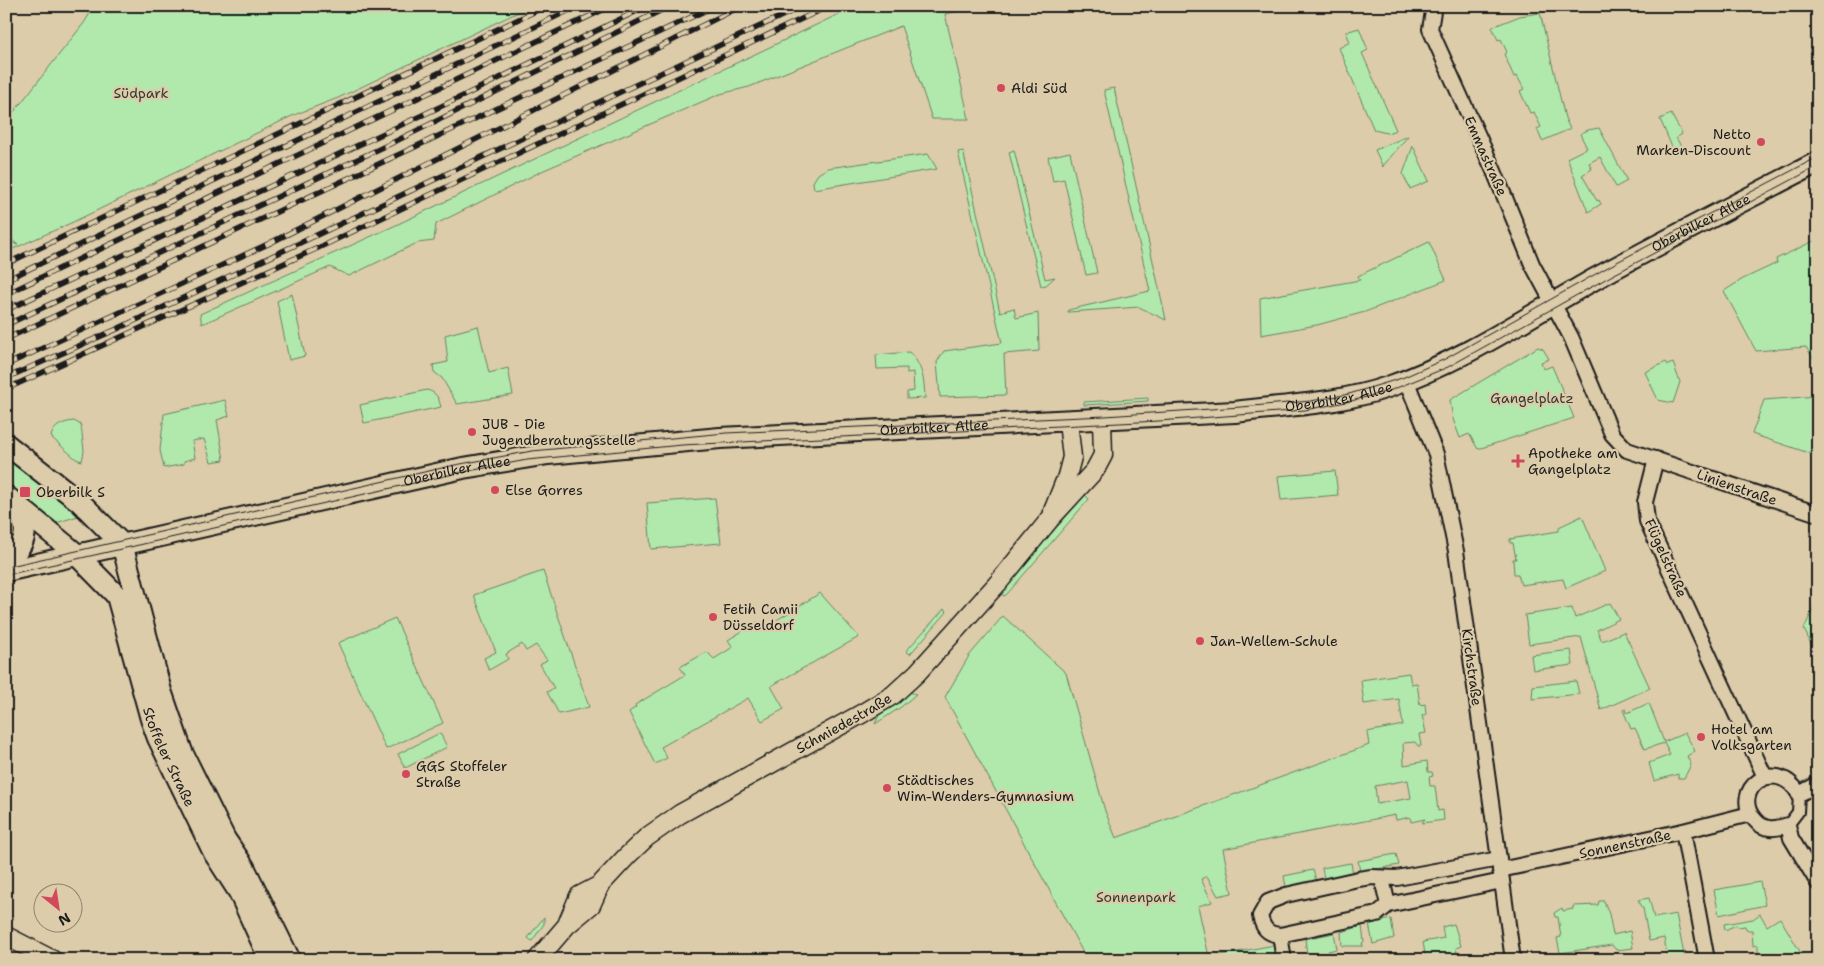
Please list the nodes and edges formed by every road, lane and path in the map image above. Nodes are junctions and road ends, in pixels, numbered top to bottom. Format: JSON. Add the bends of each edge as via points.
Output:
{"nodes":[{"id":1,"x":1434,"y":6,"type":"edge"},
{"id":2,"x":1818,"y":162,"type":"edge"},
{"id":3,"x":1553,"y":303,"type":"junction"},
{"id":4,"x":1406,"y":380,"type":"junction"},
{"id":5,"x":1102,"y":420,"type":"junction"},
{"id":6,"x":1068,"y":422,"type":"junction"},
{"id":7,"x":6,"y":444,"type":"edge"},
{"id":8,"x":1656,"y":459,"type":"junction"},
{"id":9,"x":12,"y":500,"type":"edge"},
{"id":10,"x":1818,"y":514,"type":"edge"},
{"id":11,"x":1050,"y":519,"type":"junction"},
{"id":12,"x":122,"y":544,"type":"junction"},
{"id":13,"x":76,"y":555,"type":"junction"},
{"id":14,"x":6,"y":563,"type":"edge"},
{"id":15,"x":6,"y":571,"type":"edge"},
{"id":16,"x":1765,"y":777,"type":"junction"},
{"id":17,"x":1818,"y":784,"type":"edge"},
{"id":18,"x":1799,"y":794,"type":"junction"},
{"id":19,"x":1750,"y":814,"type":"junction"},
{"id":20,"x":1788,"y":825,"type":"junction"},
{"id":21,"x":1683,"y":831,"type":"junction"},
{"id":22,"x":1500,"y":870,"type":"junction"},
{"id":23,"x":1382,"y":879,"type":"junction"},
{"id":24,"x":1818,"y":884,"type":"edge"},
{"id":25,"x":1388,"y":904,"type":"junction"},
{"id":26,"x":6,"y":936,"type":"edge"},
{"id":27,"x":1280,"y":936,"type":"junction"},
{"id":28,"x":53,"y":960,"type":"edge"},
{"id":29,"x":270,"y":960,"type":"edge"},
{"id":30,"x":290,"y":960,"type":"edge"},
{"id":31,"x":537,"y":960,"type":"edge"},
{"id":32,"x":1284,"y":960,"type":"edge"},
{"id":33,"x":1513,"y":960,"type":"edge"},
{"id":34,"x":1707,"y":960,"type":"edge"}],
"edges":[{"from":1,"to":3,"type":"street","name":"Emmastraße","via":[[1430,30],[1532,264]]},
{"from":2,"to":3,"type":"main road","name":"Oberbilker Allee"},
{"from":3,"to":4,"type":"main road","name":"Oberbilker Allee","via":[[1449,361]]},
{"from":3,"to":8,"type":"street","via":[[1571,336],[1612,434],[1626,450]]},
{"from":4,"to":5,"type":"main road","name":"Oberbilker Allee","via":[[1348,398],[1302,406]]},
{"from":4,"to":22,"type":"street","name":"Kirchstraße","via":[[1436,454],[1450,522]]},
{"from":5,"to":6,"type":"main road","name":"Oberbilker Allee"},
{"from":5,"to":11,"type":"street","name":"Schmiedestraße","via":[[1103,454],[1095,470]]},
{"from":6,"to":11,"type":"street","name":"Schmiedestraße","via":[[1072,457]]},
{"from":6,"to":12,"type":"main road","name":"Oberbilker Allee","via":[[720,438],[548,454],[463,468]]},
{"from":7,"to":12,"type":"main road","via":[[80,502]]},
{"from":8,"to":10,"type":"street","name":"Linienstraße"},
{"from":8,"to":16,"type":"street","name":"Flügelstraße","via":[[1645,502],[1647,521]]},
{"from":9,"to":13,"type":"main road","name":"Stoffeler Straße"},
{"from":9,"to":14,"type":"main road","via":[[25,524],[24,539]]},
{"from":11,"to":31,"type":"street","name":"Schmiedestraße","via":[[998,583],[893,695],[670,820],[639,844],[600,885],[579,896],[567,925]]},
{"from":12,"to":13,"type":"main road","name":"Oberbilker Allee"},
{"from":12,"to":30,"type":"main road","name":"Stoffeler Straße","via":[[161,691],[182,752]]},
{"from":13,"to":15,"type":"main road","name":"Oberbilker Allee"},
{"from":13,"to":29,"type":"main road","name":"Stoffeler Straße","via":[[117,596],[158,738],[214,853],[239,892]]},
{"from":16,"to":18,"type":"street","via":[[1786,779]]},
{"from":16,"to":19,"type":"street","via":[[1749,792],[1747,804]]},
{"from":17,"to":18,"type":"street"},
{"from":18,"to":20,"type":"street","via":[[1798,812]]},
{"from":19,"to":20,"type":"street","via":[[1766,828]]},
{"from":19,"to":21,"type":"street","name":"Sonnenstraße"},
{"from":20,"to":24,"type":"street","via":[[1790,838]]},
{"from":21,"to":22,"type":"street","name":"Sonnenstraße"},
{"from":21,"to":34,"type":"street"},
{"from":22,"to":23,"type":"street","name":"Sonnenstraße"},
{"from":22,"to":25,"type":"street","name":"Sonnenstraße"},
{"from":22,"to":33,"type":"street","name":"Kirchstraße"},
{"from":23,"to":25,"type":"street"},
{"from":23,"to":27,"type":"street","name":"Sonnenstraße","via":[[1358,879],[1274,898],[1262,909],[1260,916],[1264,928]]},
{"from":25,"to":27,"type":"street","name":"Sonnenstraße","via":[[1377,914]]},
{"from":26,"to":28,"type":"street"},
{"from":27,"to":32,"type":"street"}]}
